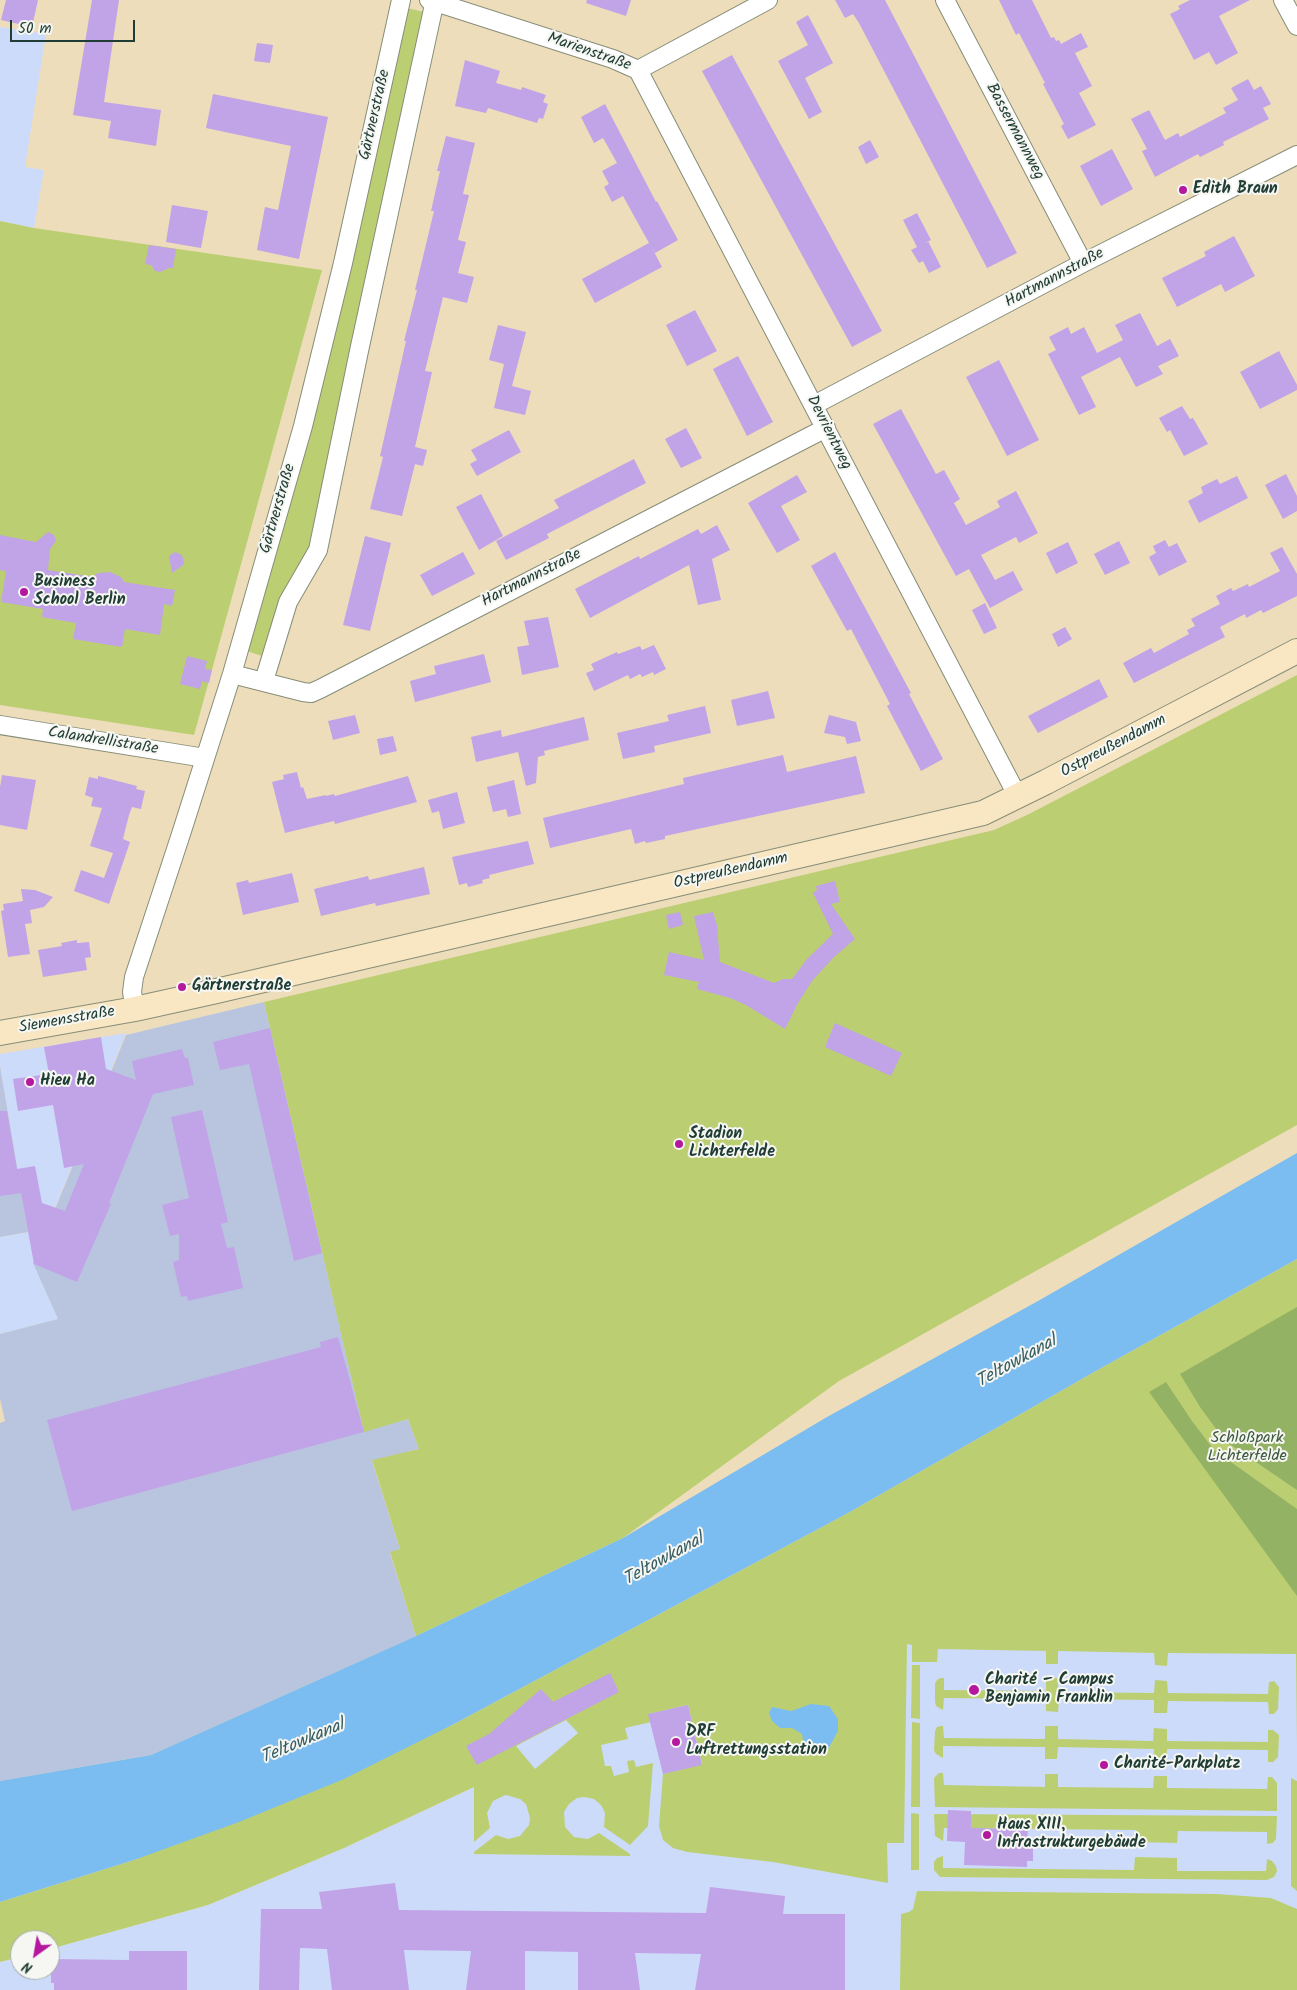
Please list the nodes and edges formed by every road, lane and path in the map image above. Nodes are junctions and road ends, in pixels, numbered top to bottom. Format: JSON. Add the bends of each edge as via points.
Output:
{"nodes":[{"id":1,"x":402,"y":0,"type":"edge"},
{"id":2,"x":768,"y":0,"type":"edge"},
{"id":3,"x":945,"y":0,"type":"edge"},
{"id":4,"x":1283,"y":0,"type":"edge"},
{"id":5,"x":433,"y":1,"type":"edge"},
{"id":6,"x":1297,"y":26,"type":"edge"},
{"id":7,"x":638,"y":70,"type":"junction"},
{"id":8,"x":1297,"y":155,"type":"edge"},
{"id":9,"x":1083,"y":263,"type":"junction"},
{"id":10,"x":814,"y":405,"type":"junction"},
{"id":11,"x":826,"y":428,"type":"junction"},
{"id":12,"x":1297,"y":651,"type":"edge"},
{"id":13,"x":232,"y":674,"type":"junction"},
{"id":14,"x":264,"y":681,"type":"junction"},
{"id":15,"x":0,"y":726,"type":"edge"},
{"id":16,"x":205,"y":758,"type":"junction"},
{"id":17,"x":1018,"y":796,"type":"junction"},
{"id":18,"x":135,"y":1009,"type":"junction"},
{"id":19,"x":0,"y":1033,"type":"edge"}],
"edges":[{"from":1,"to":13,"type":"street","name":"Gärtnerstraße","via":[[303,426]]},
{"from":2,"to":7,"type":"street","name":"Marienstraße"},
{"from":3,"to":9,"type":"street","name":"Bassermannweg"},
{"from":4,"to":6,"type":"street"},
{"from":5,"to":7,"type":"street","name":"Marienstraße"},
{"from":5,"to":14,"type":"street","name":"Gärtnerstraße","via":[[318,550],[288,602]]},
{"from":7,"to":10,"type":"street","name":"Devrientweg"},
{"from":8,"to":9,"type":"street","name":"Hartmannstraße"},
{"from":9,"to":10,"type":"street","name":"Hartmannstraße"},
{"from":10,"to":11,"type":"street","name":"Devrientweg"},
{"from":11,"to":14,"type":"street","name":"Hartmannstraße","via":[[320,689],[303,692]]},
{"from":11,"to":17,"type":"street","name":"Devrientweg"},
{"from":12,"to":17,"type":"street","name":"Ostpreußendamm"},
{"from":13,"to":14,"type":"street","name":"Hartmannstraße"},
{"from":13,"to":16,"type":"street","name":"Gärtnerstraße"},
{"from":15,"to":16,"type":"street","name":"Calandrellistraße"},
{"from":16,"to":18,"type":"street","name":"Gärtnerstraße","via":[[134,977]]},
{"from":17,"to":18,"type":"street","name":"Ostpreußendamm","via":[[967,817]]},
{"from":18,"to":19,"type":"street","name":"Siemensstraße"}]}
